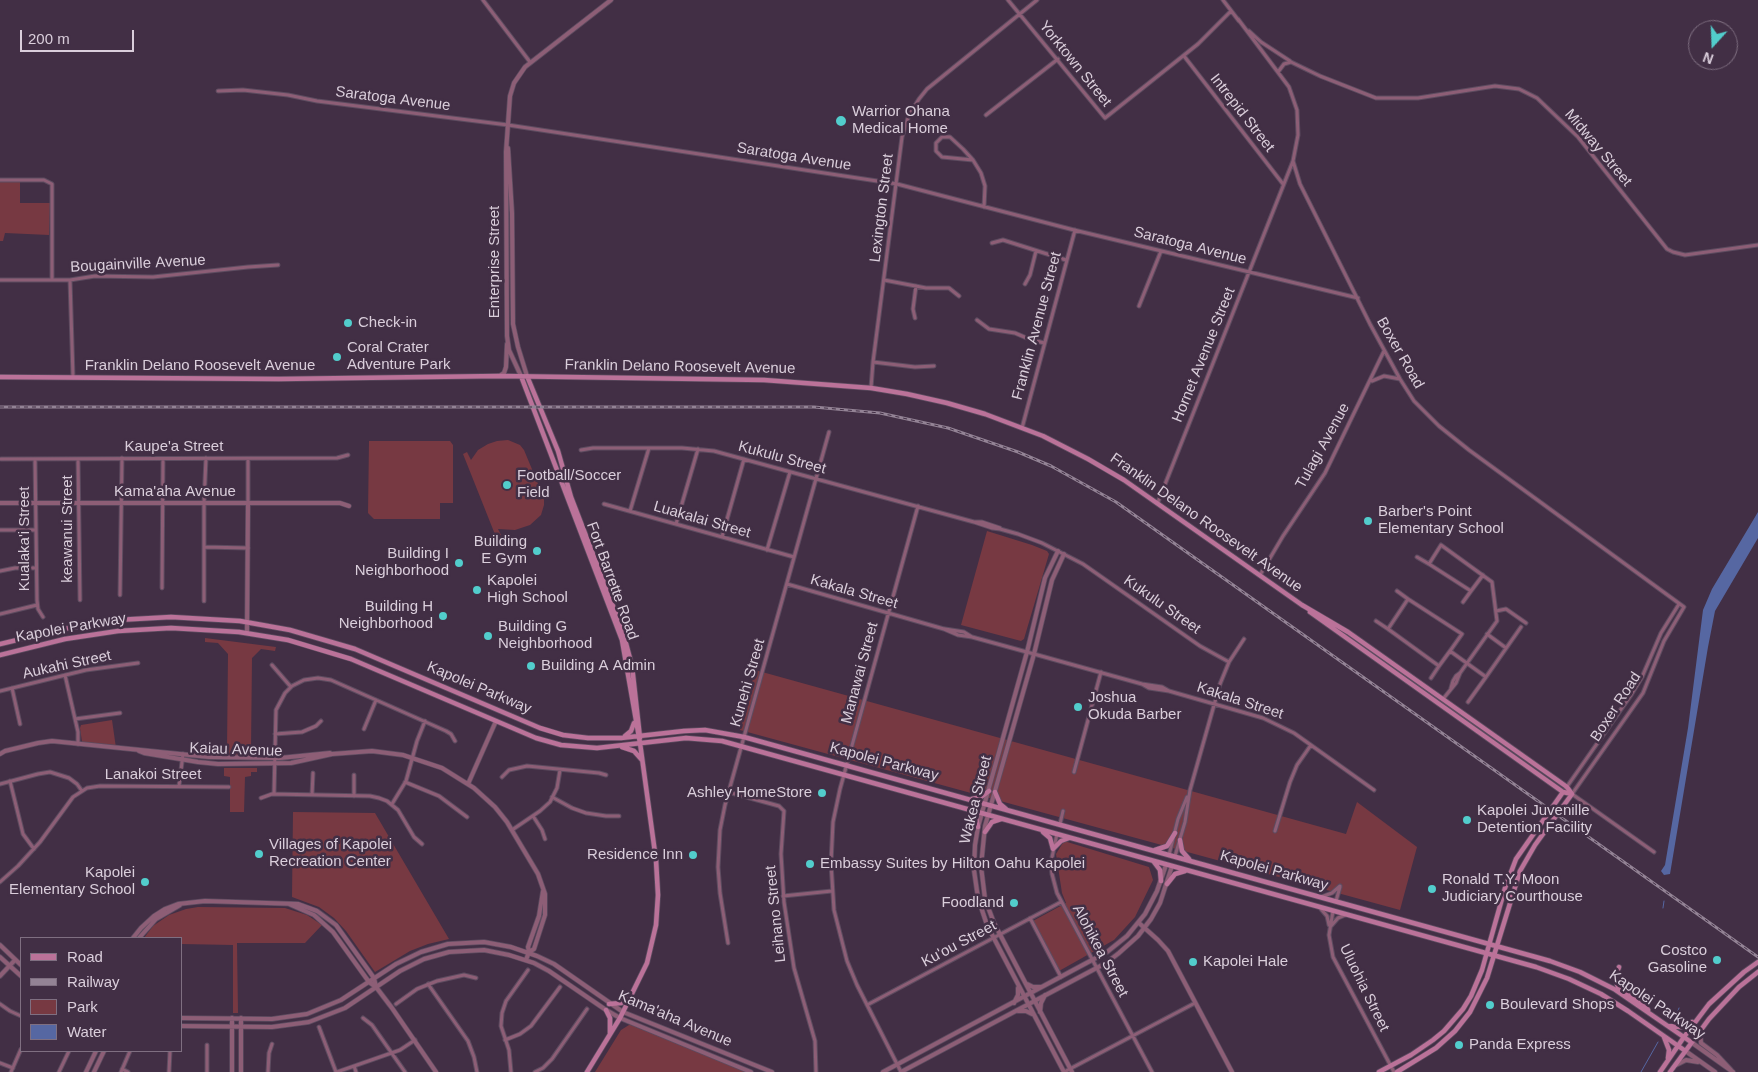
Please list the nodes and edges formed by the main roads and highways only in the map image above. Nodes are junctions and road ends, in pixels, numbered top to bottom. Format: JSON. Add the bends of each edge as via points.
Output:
{"nodes":[{"id":1,"x":520,"y":376,"type":"junction"},
{"id":2,"x":528,"y":376,"type":"junction"},
{"id":3,"x":0,"y":377,"type":"edge"},
{"id":4,"x":539,"y":377,"type":"junction"},
{"id":5,"x":533,"y":390,"type":"junction"},
{"id":6,"x":1302,"y":605,"type":"junction"},
{"id":7,"x":0,"y":644,"type":"edge"},
{"id":8,"x":0,"y":655,"type":"edge"},
{"id":9,"x":500,"y":711,"type":"junction"},
{"id":10,"x":634,"y":711,"type":"junction"},
{"id":11,"x":496,"y":720,"type":"junction"},
{"id":12,"x":639,"y":736,"type":"junction"},
{"id":13,"x":621,"y":738,"type":"junction"},
{"id":14,"x":640,"y":743,"type":"junction"},
{"id":15,"x":618,"y":746,"type":"junction"},
{"id":16,"x":642,"y":761,"type":"junction"},
{"id":17,"x":1563,"y":792,"type":"junction"},
{"id":18,"x":1572,"y":794,"type":"junction"},
{"id":19,"x":970,"y":799,"type":"junction"},
{"id":20,"x":969,"y":810,"type":"junction"},
{"id":21,"x":1007,"y":810,"type":"junction"},
{"id":22,"x":1002,"y":819,"type":"junction"},
{"id":23,"x":1060,"y":824,"type":"junction"},
{"id":24,"x":978,"y":827,"type":"road end"},
{"id":25,"x":1041,"y":830,"type":"junction"},
{"id":26,"x":985,"y":832,"type":"road end"},
{"id":27,"x":1175,"y":833,"type":"road end"},
{"id":28,"x":1057,"y":834,"type":"junction"},
{"id":29,"x":1071,"y":838,"type":"junction"},
{"id":30,"x":1180,"y":840,"type":"road end"},
{"id":31,"x":1153,"y":850,"type":"junction"},
{"id":32,"x":1169,"y":855,"type":"junction"},
{"id":33,"x":1175,"y":856,"type":"junction"},
{"id":34,"x":1190,"y":860,"type":"junction"},
{"id":35,"x":1153,"y":861,"type":"junction"},
{"id":36,"x":1169,"y":865,"type":"junction"},
{"id":37,"x":1188,"y":870,"type":"junction"},
{"id":38,"x":1508,"y":878,"type":"junction"},
{"id":39,"x":1161,"y":881,"type":"road end"},
{"id":40,"x":1516,"y":881,"type":"junction"},
{"id":41,"x":1167,"y":884,"type":"road end"},
{"id":42,"x":1336,"y":901,"type":"junction"},
{"id":43,"x":1333,"y":911,"type":"junction"},
{"id":44,"x":1490,"y":944,"type":"junction"},
{"id":45,"x":1497,"y":946,"type":"junction"},
{"id":46,"x":1487,"y":954,"type":"junction"},
{"id":47,"x":1494,"y":956,"type":"junction"},
{"id":48,"x":1758,"y":962,"type":"edge"},
{"id":49,"x":1619,"y":967,"type":"dead end"},
{"id":50,"x":1758,"y":972,"type":"edge"},
{"id":51,"x":631,"y":998,"type":"junction"},
{"id":52,"x":610,"y":1004,"type":"road end"},
{"id":53,"x":606,"y":1010,"type":"road end"},
{"id":54,"x":1650,"y":1014,"type":"junction"},
{"id":55,"x":1697,"y":1019,"type":"junction"},
{"id":56,"x":1667,"y":1025,"type":"junction"},
{"id":57,"x":610,"y":1034,"type":"junction"},
{"id":58,"x":1664,"y":1035,"type":"junction"},
{"id":59,"x":1684,"y":1037,"type":"junction"},
{"id":60,"x":1691,"y":1042,"type":"junction"},
{"id":61,"x":1677,"y":1045,"type":"junction"},
{"id":62,"x":1684,"y":1050,"type":"junction"},
{"id":63,"x":1667,"y":1060,"type":"junction"},
{"id":64,"x":1671,"y":1070,"type":"edge"},
{"id":65,"x":588,"y":1072,"type":"edge"},
{"id":66,"x":1379,"y":1072,"type":"edge"},
{"id":67,"x":1395,"y":1072,"type":"edge"},
{"id":68,"x":1660,"y":1072,"type":"edge"}],
"edges":[{"from":1,"to":2,"type":"main road","name":"Franklin Delano Roosevelt Avenue"},
{"from":1,"to":3,"type":"main road","name":"Franklin Delano Roosevelt Avenue","via":[[279,379]]},
{"from":1,"to":10,"type":"main road","name":"Fort Barrette Road","via":[[617,627]]},
{"from":2,"to":4,"type":"main road","name":"Franklin Delano Roosevelt Avenue"},
{"from":2,"to":5,"type":"main road","name":"Fort Barrette Road"},
{"from":4,"to":5,"type":"main road"},
{"from":4,"to":6,"type":"main road","name":"Franklin Delano Roosevelt Avenue","via":[[764,380],[871,388],[985,414],[1088,458],[1158,502]]},
{"from":5,"to":12,"type":"main road","name":"Fort Barrette Road","via":[[621,624],[632,666]]},
{"from":6,"to":17,"type":"main road","name":"Franklin Delano Roosevelt Avenue"},
{"from":6,"to":18,"type":"main road","name":"Franklin Delano Roosevelt Avenue","via":[[1341,627],[1567,787]]},
{"from":7,"to":9,"type":"main road","name":"Kapolei Parkway","via":[[81,625],[135,619],[248,622],[306,634],[355,649]]},
{"from":8,"to":11,"type":"main road","name":"Kapolei Parkway","via":[[83,636],[136,629],[189,628],[247,633],[304,644],[351,659]]},
{"from":9,"to":11,"type":"main road"},
{"from":9,"to":13,"type":"main road","name":"Kapolei Parkway","via":[[563,735]]},
{"from":10,"to":12,"type":"main road","name":"Fort Barrette Road"},
{"from":10,"to":13,"type":"main road","via":[[632,730]]},
{"from":11,"to":15,"type":"main road","name":"Kapolei Parkway","via":[[560,745],[588,748]]},
{"from":12,"to":13,"type":"main road","name":"Kapolei Parkway"},
{"from":12,"to":14,"type":"main road","name":"Fort Barrette Road"},
{"from":12,"to":19,"type":"main road","name":"Kapolei Parkway","via":[[705,730],[744,737]]},
{"from":14,"to":15,"type":"main road","name":"Kapolei Parkway"},
{"from":14,"to":16,"type":"main road","name":"Fort Barrette Road"},
{"from":14,"to":20,"type":"main road","name":"Kapolei Parkway","via":[[695,738],[712,740]]},
{"from":15,"to":16,"type":"main road","via":[[634,751]]},
{"from":16,"to":51,"type":"main road","name":"Fort Barrette Road","via":[[658,895],[652,947]]},
{"from":17,"to":18,"type":"main road","name":"Franklin Delano Roosevelt Avenue"},
{"from":17,"to":38,"type":"main road","via":[[1521,852]]},
{"from":18,"to":40,"type":"main road","via":[[1526,858]]},
{"from":19,"to":21,"type":"main road","name":"Kapolei Parkway"},
{"from":19,"to":21,"type":"main road","via":[[992,791]]},
{"from":20,"to":22,"type":"main road","name":"Kapolei Parkway"},
{"from":20,"to":24,"type":"main road"},
{"from":21,"to":23,"type":"main road","name":"Kapolei Parkway"},
{"from":22,"to":25,"type":"main road","name":"Kapolei Parkway"},
{"from":22,"to":26,"type":"main road","via":[[992,822]]},
{"from":23,"to":28,"type":"main road"},
{"from":23,"to":31,"type":"main road","name":"Kapolei Parkway"},
{"from":25,"to":28,"type":"main road","name":"Kapolei Parkway"},
{"from":25,"to":29,"type":"main road","via":[[1050,838],[1053,849]]},
{"from":27,"to":31,"type":"main road","via":[[1166,846]]},
{"from":28,"to":29,"type":"main road","name":"Kapolei Parkway"},
{"from":29,"to":35,"type":"main road","name":"Kapolei Parkway"},
{"from":30,"to":34,"type":"main road","via":[[1182,851]]},
{"from":31,"to":32,"type":"main road","name":"Kapolei Parkway"},
{"from":32,"to":33,"type":"main road","name":"Kapolei Parkway"},
{"from":32,"to":36,"type":"main road"},
{"from":33,"to":34,"type":"main road","name":"Kapolei Parkway"},
{"from":33,"to":36,"type":"main road"},
{"from":34,"to":42,"type":"main road","name":"Kapolei Parkway"},
{"from":35,"to":36,"type":"main road","name":"Kapolei Parkway"},
{"from":35,"to":39,"type":"main road","via":[[1160,870]]},
{"from":36,"to":37,"type":"main road","name":"Kapolei Parkway"},
{"from":37,"to":41,"type":"main road","via":[[1175,874]]},
{"from":37,"to":43,"type":"main road","name":"Kapolei Parkway"},
{"from":38,"to":40,"type":"main road"},
{"from":38,"to":44,"type":"main road"},
{"from":40,"to":45,"type":"main road"},
{"from":42,"to":43,"type":"main road"},
{"from":42,"to":44,"type":"main road","name":"Kapolei Parkway"},
{"from":43,"to":46,"type":"main road","name":"Kapolei Parkway"},
{"from":44,"to":45,"type":"main road","name":"Kapolei Parkway"},
{"from":44,"to":46,"type":"main road"},
{"from":45,"to":47,"type":"main road"},
{"from":45,"to":54,"type":"main road","name":"Kapolei Parkway","via":[[1580,972],[1614,989]]},
{"from":46,"to":47,"type":"main road","name":"Kapolei Parkway"},
{"from":46,"to":66,"type":"main road","via":[[1471,996],[1457,1017],[1422,1049]]},
{"from":47,"to":58,"type":"main road","name":"Kapolei Parkway","via":[[1582,984]]},
{"from":47,"to":67,"type":"main road","via":[[1478,999],[1463,1022],[1436,1048]]},
{"from":48,"to":55,"type":"main road"},
{"from":49,"to":54,"type":"main road","via":[[1618,987],[1645,1005]]},
{"from":50,"to":60,"type":"main road","via":[[1739,987]]},
{"from":51,"to":52,"type":"main road"},
{"from":51,"to":57,"type":"main road","name":"Fort Barrette Road"},
{"from":53,"to":57,"type":"main road","via":[[610,1018]]},
{"from":54,"to":56,"type":"main road","name":"Kapolei Parkway"},
{"from":55,"to":56,"type":"main road","via":[[1685,1027]]},
{"from":55,"to":59,"type":"main road"},
{"from":56,"to":59,"type":"main road","name":"Kapolei Parkway"},
{"from":57,"to":65,"type":"main road","name":"Fort Barrette Road"},
{"from":58,"to":61,"type":"main road","name":"Kapolei Parkway"},
{"from":58,"to":63,"type":"main road","via":[[1669,1050]]},
{"from":59,"to":60,"type":"main road","name":"Kapolei Parkway"},
{"from":59,"to":61,"type":"main road"},
{"from":60,"to":62,"type":"main road"},
{"from":61,"to":62,"type":"main road","name":"Kapolei Parkway"},
{"from":61,"to":63,"type":"main road"},
{"from":62,"to":64,"type":"main road"},
{"from":63,"to":68,"type":"main road"}]}
